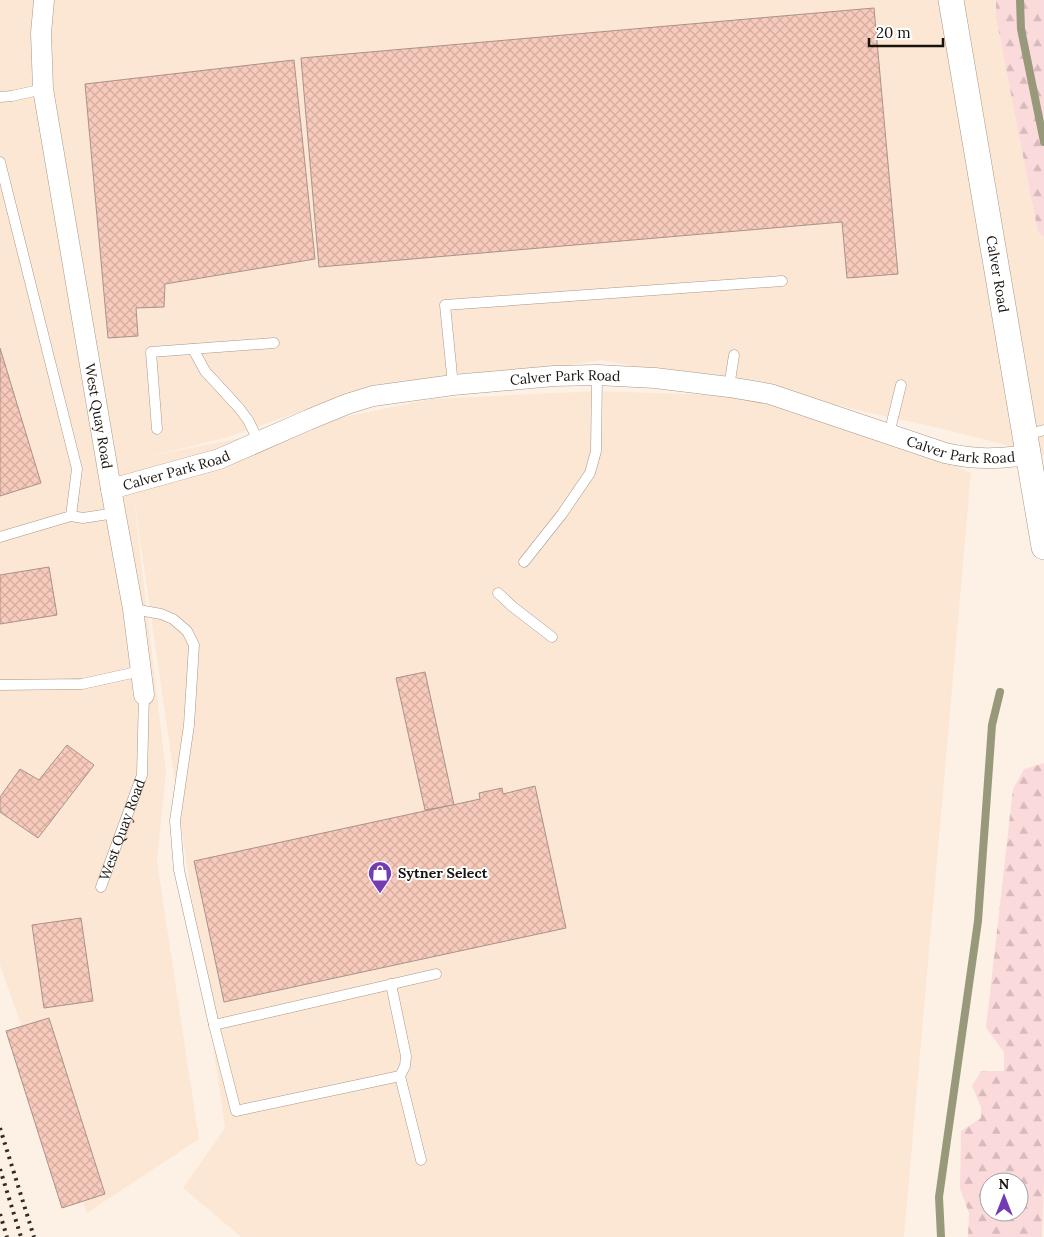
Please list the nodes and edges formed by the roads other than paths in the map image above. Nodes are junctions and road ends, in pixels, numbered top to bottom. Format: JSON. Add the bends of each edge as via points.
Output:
{"nodes":[{"id":1,"x":44,"y":0,"type":"edge"},
{"id":2,"x":952,"y":0,"type":"edge"},
{"id":3,"x":43,"y":89,"type":"junction"},
{"id":4,"x":0,"y":97,"type":"edge"},
{"id":5,"x":0,"y":162,"type":"edge"},
{"id":6,"x":782,"y":281,"type":"dead end"},
{"id":7,"x":274,"y":343,"type":"dead end"},
{"id":8,"x":193,"y":349,"type":"junction"},
{"id":9,"x":734,"y":355,"type":"dead end"},
{"id":10,"x":596,"y":375,"type":"junction"},
{"id":11,"x":453,"y":385,"type":"junction"},
{"id":12,"x":902,"y":385,"type":"dead end"},
{"id":13,"x":729,"y":386,"type":"junction"},
{"id":14,"x":157,"y":429,"type":"dead end"},
{"id":15,"x":889,"y":434,"type":"junction"},
{"id":16,"x":1032,"y":440,"type":"edge"},
{"id":17,"x":259,"y":442,"type":"junction"},
{"id":18,"x":110,"y":489,"type":"junction"},
{"id":19,"x":115,"y":513,"type":"junction"},
{"id":20,"x":71,"y":516,"type":"junction"},
{"id":21,"x":0,"y":537,"type":"edge"},
{"id":22,"x":1044,"y":547,"type":"edge"},
{"id":23,"x":524,"y":562,"type":"dead end"},
{"id":24,"x":498,"y":593,"type":"dead end"},
{"id":25,"x":133,"y":609,"type":"junction"},
{"id":26,"x":552,"y":637,"type":"dead end"},
{"id":27,"x":141,"y":671,"type":"junction"},
{"id":28,"x":0,"y":685,"type":"edge"},
{"id":29,"x":144,"y":695,"type":"joint"},
{"id":30,"x":101,"y":887,"type":"dead end"},
{"id":31,"x":436,"y":974,"type":"dead end"},
{"id":32,"x":391,"y":984,"type":"junction"},
{"id":33,"x":214,"y":1025,"type":"junction"},
{"id":34,"x":400,"y":1076,"type":"junction"},
{"id":35,"x":421,"y":1160,"type":"dead end"}],
"edges":[{"from":1,"to":3,"type":"street","name":"West Quay Road","via":[[41,33]]},
{"from":2,"to":16,"type":"street","name":"Calver Road"},
{"from":3,"to":4,"type":"lane"},
{"from":3,"to":18,"type":"street","name":"West Quay Road"},
{"from":5,"to":20,"type":"lane","via":[[77,469]]},
{"from":6,"to":11,"type":"lane","via":[[445,305]]},
{"from":7,"to":8,"type":"lane"},
{"from":8,"to":14,"type":"lane","via":[[151,352]]},
{"from":8,"to":17,"type":"lane","via":[[205,371],[240,408]]},
{"from":9,"to":13,"type":"lane"},
{"from":10,"to":11,"type":"street","name":"Calver Park Road"},
{"from":10,"to":13,"type":"street","name":"Calver Park Road"},
{"from":10,"to":23,"type":"lane","via":[[596,451],[590,473]]},
{"from":11,"to":17,"type":"street","name":"Calver Park Road","via":[[373,396]]},
{"from":12,"to":15,"type":"lane"},
{"from":13,"to":15,"type":"street","name":"Calver Park Road","via":[[770,394]]},
{"from":15,"to":16,"type":"street","name":"Calver Park Road","via":[[968,458],[1000,459]]},
{"from":16,"to":22,"type":"street","name":"Calver Road"},
{"from":17,"to":18,"type":"street","name":"Calver Park Road","via":[[219,459]]},
{"from":18,"to":19,"type":"street","name":"West Quay Road"},
{"from":19,"to":20,"type":"lane","via":[[83,518]]},
{"from":19,"to":25,"type":"street","name":"West Quay Road"},
{"from":20,"to":21,"type":"lane"},
{"from":24,"to":26,"type":"lane"},
{"from":25,"to":27,"type":"street","name":"West Quay Road"},
{"from":25,"to":33,"type":"lane","via":[[173,619],[187,631],[194,645],[189,725],[175,821],[179,870]]},
{"from":27,"to":28,"type":"lane","via":[[82,684]]},
{"from":27,"to":29,"type":"street","name":"West Quay Road"},
{"from":29,"to":30,"type":"lane","name":"West Quay Road","via":[[142,775]]},
{"from":31,"to":32,"type":"lane"},
{"from":32,"to":33,"type":"lane"},
{"from":32,"to":34,"type":"lane","via":[[406,1056]]},
{"from":33,"to":34,"type":"lane","via":[[236,1111]]},
{"from":34,"to":35,"type":"lane"}]}
